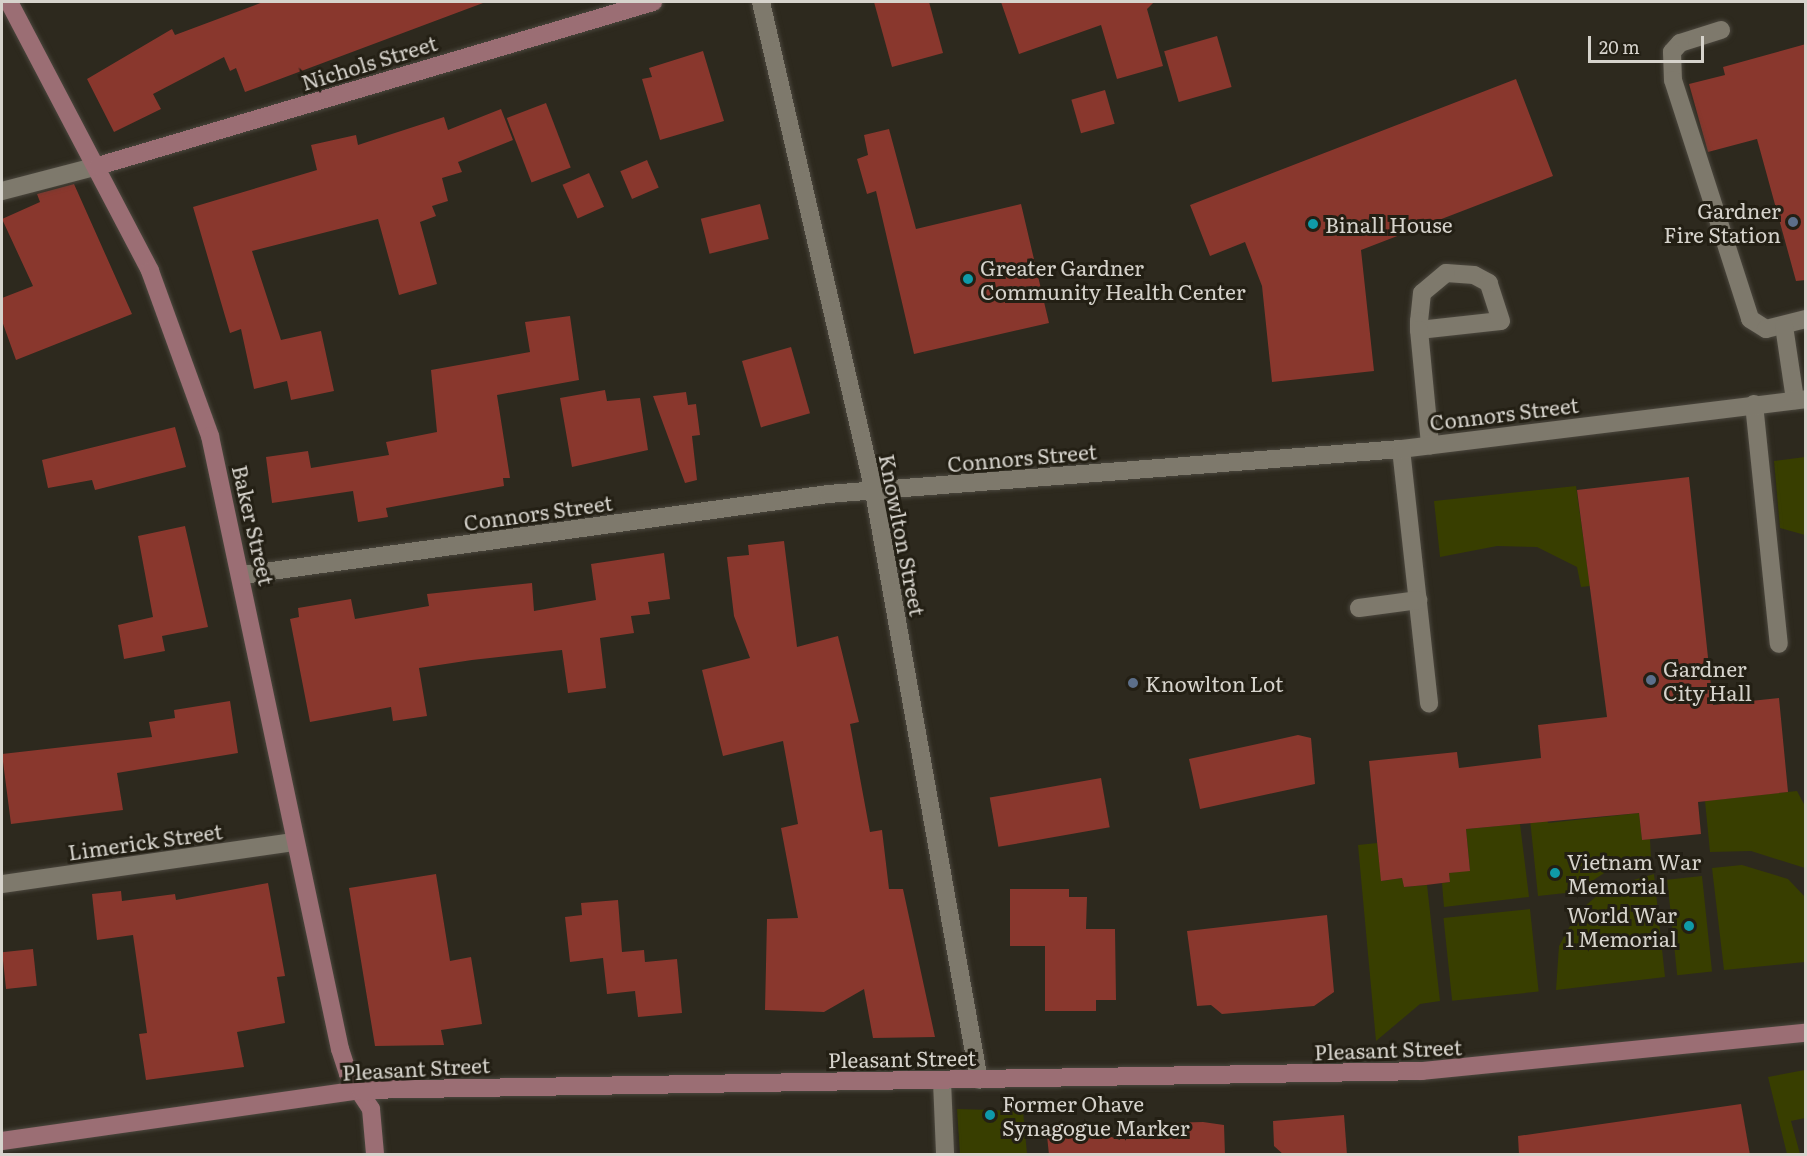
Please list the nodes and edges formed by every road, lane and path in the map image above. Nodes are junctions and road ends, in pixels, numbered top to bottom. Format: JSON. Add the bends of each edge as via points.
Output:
{"nodes":[{"id":1,"x":9,"y":2,"type":"edge"},
{"id":2,"x":653,"y":2,"type":"edge"},
{"id":3,"x":761,"y":2,"type":"edge"},
{"id":4,"x":1721,"y":30,"type":"dead end"},
{"id":5,"x":98,"y":166,"type":"junction"},
{"id":6,"x":2,"y":191,"type":"edge"},
{"id":7,"x":1806,"y":319,"type":"edge"},
{"id":8,"x":1784,"y":326,"type":"junction"},
{"id":9,"x":1419,"y":330,"type":"junction"},
{"id":10,"x":1800,"y":399,"type":"edge"},
{"id":11,"x":1754,"y":404,"type":"junction"},
{"id":12,"x":1430,"y":445,"type":"junction"},
{"id":13,"x":1401,"y":449,"type":"junction"},
{"id":14,"x":874,"y":492,"type":"junction"},
{"id":15,"x":243,"y":575,"type":"junction"},
{"id":16,"x":1418,"y":600,"type":"junction"},
{"id":17,"x":1359,"y":608,"type":"dead end"},
{"id":18,"x":1779,"y":644,"type":"dead end"},
{"id":19,"x":1429,"y":703,"type":"dead end"},
{"id":20,"x":295,"y":842,"type":"junction"},
{"id":21,"x":2,"y":884,"type":"edge"},
{"id":22,"x":1806,"y":1033,"type":"edge"},
{"id":23,"x":979,"y":1080,"type":"junction"},
{"id":24,"x":942,"y":1082,"type":"junction"},
{"id":25,"x":360,"y":1090,"type":"junction"},
{"id":26,"x":2,"y":1141,"type":"edge"},
{"id":27,"x":375,"y":1155,"type":"edge"},
{"id":28,"x":945,"y":1155,"type":"edge"}],
"edges":[{"from":1,"to":5,"type":"street","name":"Baker Street"},
{"from":2,"to":5,"type":"street","name":"Nichols Street"},
{"from":3,"to":14,"type":"street","name":"Knowlton Street"},
{"from":4,"to":8,"type":"street","via":[[1680,43],[1669,64],[1745,310],[1750,319],[1766,328]]},
{"from":5,"to":6,"type":"street"},
{"from":5,"to":15,"type":"street","name":"Baker Street","via":[[182,349],[210,436]]},
{"from":7,"to":8,"type":"street"},
{"from":8,"to":10,"type":"street"},
{"from":9,"to":9,"type":"street","via":[[1418,306],[1433,280],[1461,272],[1489,283],[1501,321]]},
{"from":9,"to":12,"type":"street"},
{"from":10,"to":11,"type":"street","name":"Connors Street"},
{"from":11,"to":12,"type":"street","name":"Connors Street"},
{"from":11,"to":18,"type":"street"},
{"from":12,"to":13,"type":"street","name":"Connors Street"},
{"from":13,"to":14,"type":"street","name":"Connors Street"},
{"from":13,"to":16,"type":"street"},
{"from":14,"to":15,"type":"street","name":"Connors Street"},
{"from":14,"to":23,"type":"street","name":"Knowlton Street"},
{"from":15,"to":20,"type":"street","name":"Baker Street"},
{"from":16,"to":17,"type":"street"},
{"from":16,"to":19,"type":"street"},
{"from":20,"to":21,"type":"street","name":"Limerick Street"},
{"from":20,"to":25,"type":"street","name":"Baker Street","via":[[340,1049]]},
{"from":22,"to":23,"type":"street","name":"Pleasant Street","via":[[1443,1070]]},
{"from":23,"to":24,"type":"street","name":"Pleasant Street"},
{"from":24,"to":25,"type":"street","name":"Pleasant Street"},
{"from":24,"to":28,"type":"street"},
{"from":25,"to":26,"type":"street","name":"Pleasant Street"},
{"from":25,"to":27,"type":"street","name":"Baker Street","via":[[375,1124]]}]}
